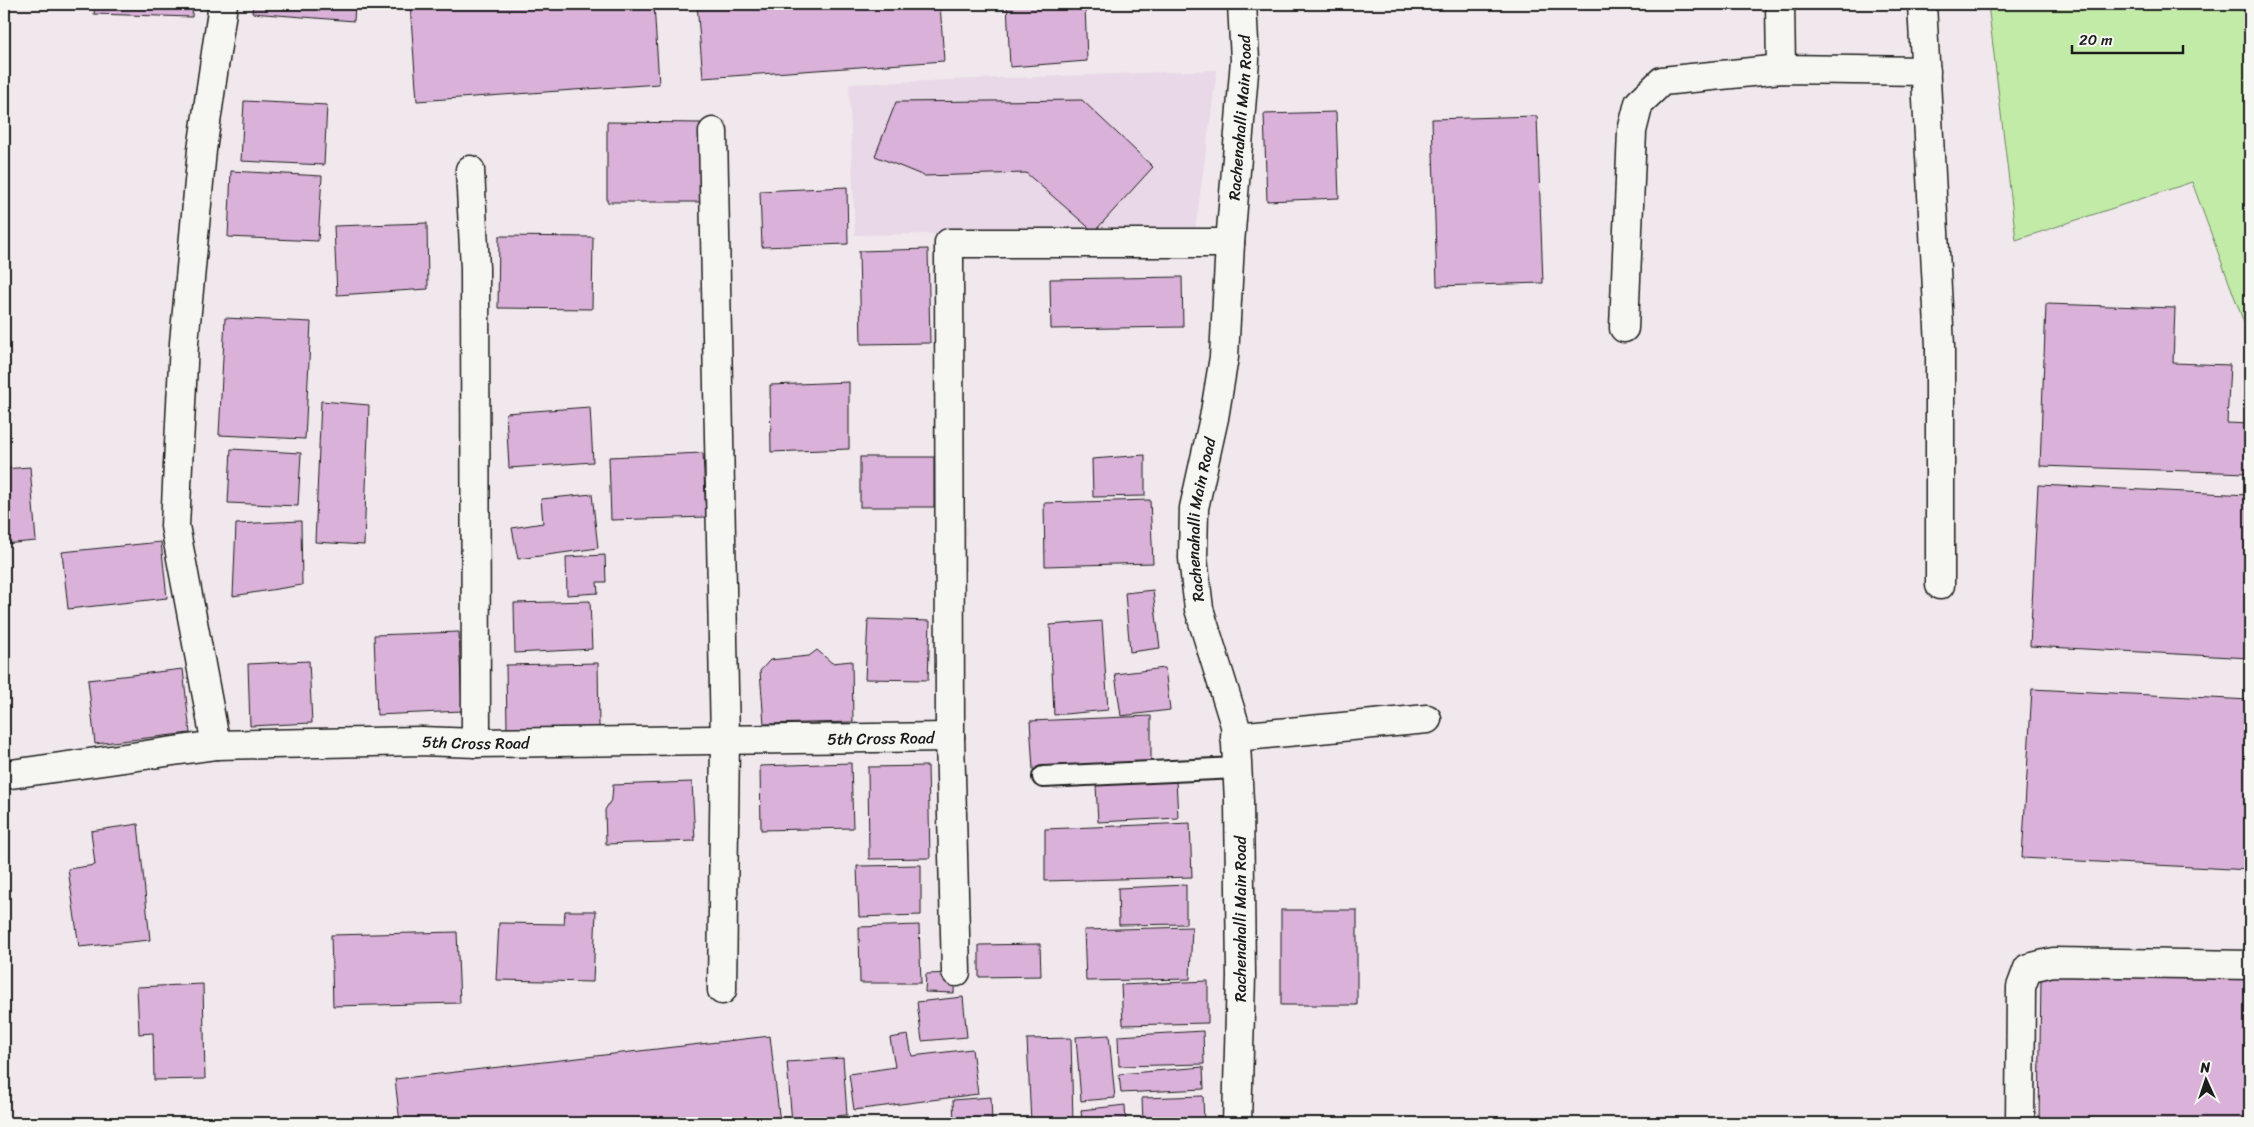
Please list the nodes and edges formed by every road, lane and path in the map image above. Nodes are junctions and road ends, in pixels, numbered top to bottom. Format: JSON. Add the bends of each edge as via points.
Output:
{"nodes":[{"id":1,"x":223,"y":4,"type":"edge"},
{"id":2,"x":1242,"y":4,"type":"edge"},
{"id":3,"x":1780,"y":4,"type":"edge"},
{"id":4,"x":1922,"y":4,"type":"edge"},
{"id":5,"x":1781,"y":69,"type":"junction"},
{"id":6,"x":1926,"y":70,"type":"junction"},
{"id":7,"x":713,"y":132,"type":"dead end"},
{"id":8,"x":470,"y":170,"type":"dead end"},
{"id":9,"x":1230,"y":243,"type":"junction"},
{"id":10,"x":1624,"y":328,"type":"dead end"},
{"id":11,"x":1940,"y":585,"type":"dead end"},
{"id":12,"x":1428,"y":719,"type":"dead end"},
{"id":13,"x":950,"y":737,"type":"junction"},
{"id":14,"x":1235,"y":737,"type":"junction"},
{"id":15,"x":725,"y":741,"type":"junction"},
{"id":16,"x":476,"y":743,"type":"junction"},
{"id":17,"x":216,"y":746,"type":"junction"},
{"id":18,"x":1237,"y":768,"type":"junction"},
{"id":19,"x":4,"y":775,"type":"edge"},
{"id":20,"x":1043,"y":778,"type":"dead end"},
{"id":21,"x":2250,"y":964,"type":"edge"},
{"id":22,"x":956,"y":972,"type":"dead end"},
{"id":23,"x":722,"y":990,"type":"dead end"},
{"id":24,"x":1237,"y":1123,"type":"edge"},
{"id":25,"x":2020,"y":1123,"type":"edge"}],
"edges":[{"from":1,"to":17,"type":"street","via":[[202,150],[184,343],[175,526]]},
{"from":2,"to":9,"type":"street","name":"Rachenahalli Main Road","via":[[1245,60]]},
{"from":3,"to":5,"type":"street"},
{"from":4,"to":6,"type":"street"},
{"from":5,"to":6,"type":"street"},
{"from":5,"to":10,"type":"street","via":[[1662,81],[1638,104],[1632,131]]},
{"from":6,"to":11,"type":"street","via":[[1940,346]]},
{"from":7,"to":15,"type":"street"},
{"from":8,"to":16,"type":"street","via":[[475,268]]},
{"from":9,"to":13,"type":"street","via":[[949,243]]},
{"from":9,"to":14,"type":"street","name":"Rachenahalli Main Road","via":[[1224,357],[1194,508],[1193,558],[1199,609],[1235,725]]},
{"from":12,"to":14,"type":"street"},
{"from":13,"to":15,"type":"street","name":"5th Cross Road"},
{"from":13,"to":22,"type":"street"},
{"from":14,"to":18,"type":"street","name":"Rachenahalli Main Road"},
{"from":15,"to":16,"type":"street","name":"5th Cross Road"},
{"from":15,"to":23,"type":"street"},
{"from":16,"to":17,"type":"street","name":"5th Cross Road","via":[[421,741]]},
{"from":17,"to":19,"type":"street","name":"5th Cross Road"},
{"from":18,"to":20,"type":"lane"},
{"from":18,"to":24,"type":"street","name":"Rachenahalli Main Road","via":[[1241,976]]},
{"from":21,"to":25,"type":"street","via":[[2053,962],[2028,968],[2021,987]]}]}
